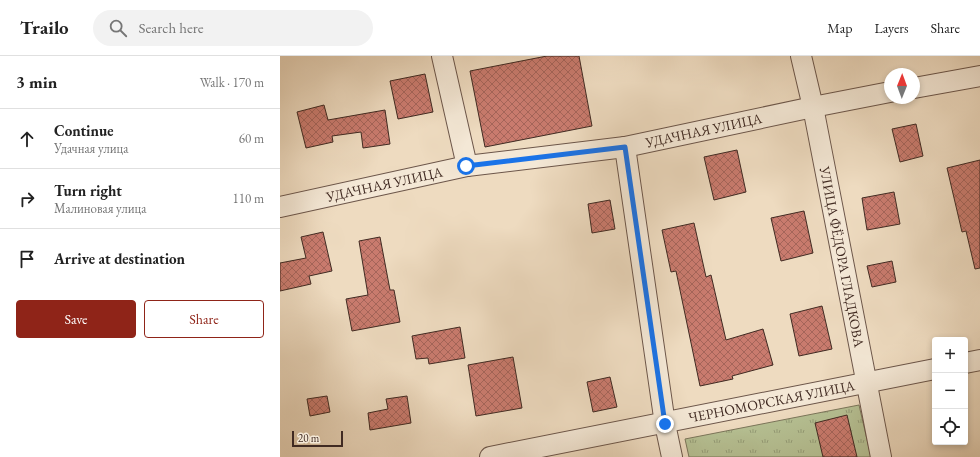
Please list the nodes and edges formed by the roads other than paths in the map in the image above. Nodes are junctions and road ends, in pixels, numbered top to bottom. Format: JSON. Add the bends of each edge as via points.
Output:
{"nodes":[{"id":1,"x":442,"y":56,"type":"edge"},
{"id":2,"x":801,"y":56,"type":"edge"},
{"id":3,"x":980,"y":76,"type":"edge"},
{"id":4,"x":920,"y":87,"type":"edge"},
{"id":5,"x":884,"y":93,"type":"edge"},
{"id":6,"x":813,"y":107,"type":"junction"},
{"id":7,"x":625,"y":147,"type":"junction"},
{"id":8,"x":466,"y":166,"type":"junction"},
{"id":9,"x":280,"y":207,"type":"edge"},
{"id":10,"x":980,"y":360,"type":"edge"},
{"id":11,"x":968,"y":363,"type":"edge"},
{"id":12,"x":932,"y":371,"type":"edge"},
{"id":13,"x":866,"y":383,"type":"junction"},
{"id":14,"x":665,"y":424,"type":"junction"},
{"id":15,"x":490,"y":457,"type":"edge"},
{"id":16,"x":672,"y":457,"type":"edge"},
{"id":17,"x":881,"y":457,"type":"edge"}],
"edges":[{"from":1,"to":8,"type":"street"},
{"from":2,"to":6,"type":"street","name":"УЛИЦА ФЁДОРА ГЛАДКОВА"},
{"from":3,"to":4,"type":"street"},
{"from":5,"to":6,"type":"street","name":"УДАЧНАЯ УЛИЦА"},
{"from":6,"to":7,"type":"street","name":"УДАЧНАЯ УЛИЦА"},
{"from":6,"to":13,"type":"street","name":"УЛИЦА ФЁДОРА ГЛАДКОВА"},
{"from":7,"to":8,"type":"street","name":"УДАЧНАЯ УЛИЦА"},
{"from":7,"to":14,"type":"street"},
{"from":8,"to":9,"type":"street","name":"УДАЧНАЯ УЛИЦА"},
{"from":10,"to":11,"type":"street"},
{"from":12,"to":13,"type":"street","name":"ЧЕРНОМОРСКАЯ УЛИЦА"},
{"from":13,"to":14,"type":"street","name":"ЧЕРНОМОРСКАЯ УЛИЦА"},
{"from":13,"to":17,"type":"street","name":"УЛИЦА ФЁДОРА ГЛАДКОВА"},
{"from":14,"to":15,"type":"street","name":"ЧЕРНОМОРСКАЯ УЛИЦА"},
{"from":14,"to":16,"type":"street"}]}
